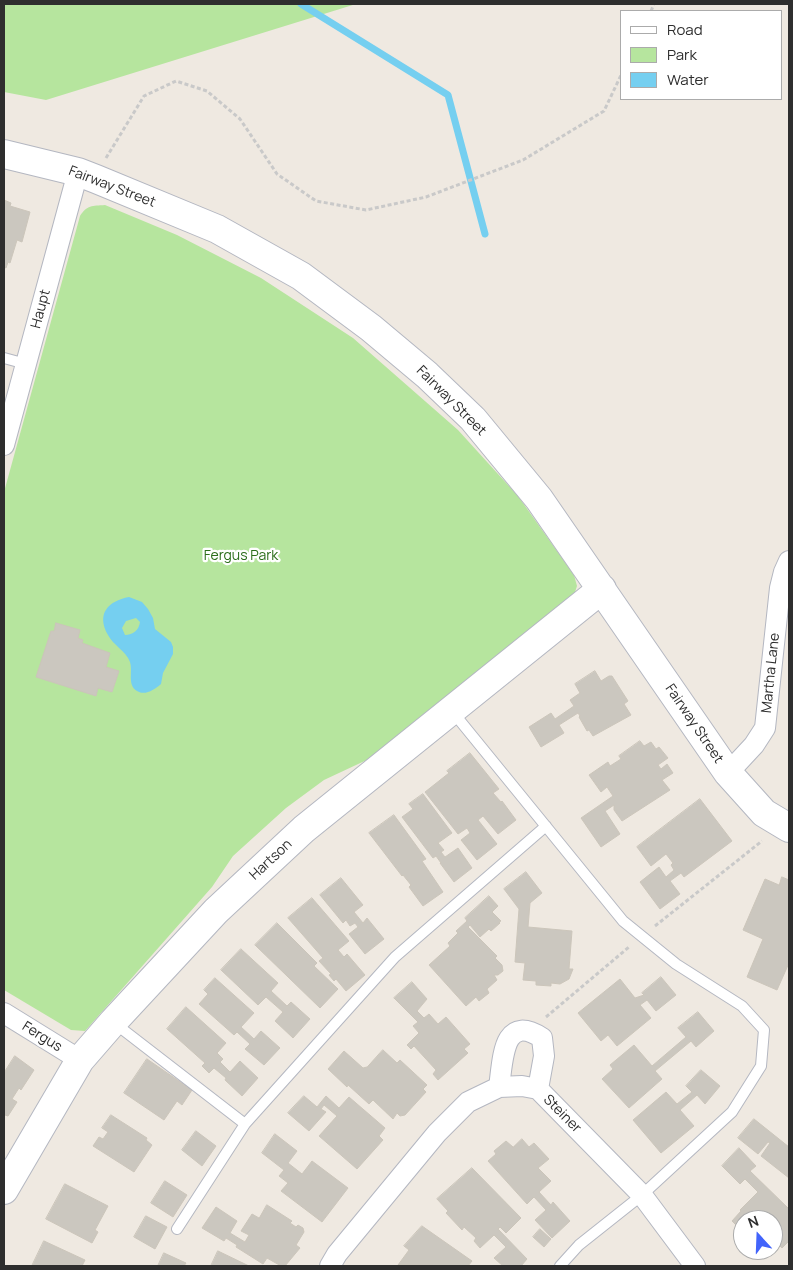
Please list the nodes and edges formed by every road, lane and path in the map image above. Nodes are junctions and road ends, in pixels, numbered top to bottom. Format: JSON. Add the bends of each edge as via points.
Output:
{"nodes":[{"id":1,"x":620,"y":77,"type":"edge"},
{"id":2,"x":4,"y":154,"type":"edge"},
{"id":3,"x":87,"y":175,"type":"junction"},
{"id":4,"x":4,"y":358,"type":"edge"},
{"id":5,"x":26,"y":364,"type":"junction"},
{"id":6,"x":4,"y":445,"type":"edge"},
{"id":7,"x":789,"y":561,"type":"edge"},
{"id":8,"x":602,"y":589,"type":"junction"},
{"id":9,"x":451,"y":710,"type":"junction"},
{"id":10,"x":728,"y":773,"type":"junction"},
{"id":11,"x":546,"y":826,"type":"junction"},
{"id":12,"x":789,"y":828,"type":"edge"},
{"id":13,"x":4,"y":1013,"type":"edge"},
{"id":14,"x":113,"y":1022,"type":"junction"},
{"id":15,"x":80,"y":1060,"type":"junction"},
{"id":16,"x":499,"y":1087,"type":"junction"},
{"id":17,"x":538,"y":1089,"type":"junction"},
{"id":18,"x":245,"y":1124,"type":"junction"},
{"id":19,"x":4,"y":1190,"type":"edge"},
{"id":20,"x":642,"y":1195,"type":"junction"},
{"id":21,"x":177,"y":1229,"type":"dead end"},
{"id":22,"x":330,"y":1266,"type":"edge"},
{"id":23,"x":560,"y":1266,"type":"edge"},
{"id":24,"x":695,"y":1266,"type":"edge"}],
"edges":[{"from":1,"to":3,"type":"path","via":[[604,111],[523,160],[426,196],[366,210],[316,201],[277,174],[240,119],[207,91],[176,81],[144,96],[111,148]]},
{"from":2,"to":3,"type":"street","name":"Fairway Street"},
{"from":3,"to":5,"type":"street","name":"Haupt"},
{"from":3,"to":8,"type":"street","name":"Fairway Street","via":[[218,229],[301,276],[371,328],[473,419],[539,499]]},
{"from":4,"to":5,"type":"lane"},
{"from":5,"to":6,"type":"street","name":"Haupt"},
{"from":7,"to":10,"type":"street","name":"Martha Lane","via":[[780,588],[765,728],[754,746]]},
{"from":8,"to":9,"type":"street","name":"Hartson"},
{"from":8,"to":10,"type":"street","name":"Fairway Street"},
{"from":9,"to":11,"type":"lane"},
{"from":9,"to":14,"type":"street","name":"Hartson","via":[[304,828],[216,911]]},
{"from":10,"to":12,"type":"street","name":"Fairway Street","via":[[764,813]]},
{"from":11,"to":18,"type":"lane","via":[[395,957]]},
{"from":11,"to":20,"type":"lane","via":[[623,921],[676,964],[742,1006],[764,1030],[761,1066],[732,1112]]},
{"from":13,"to":15,"type":"street","name":"Fergus"},
{"from":14,"to":15,"type":"street","name":"Hartson"},
{"from":14,"to":18,"type":"lane"},
{"from":15,"to":19,"type":"street","name":"Hartson"},
{"from":16,"to":17,"type":"street","name":"Steiner"},
{"from":16,"to":17,"type":"street","via":[[506,1042],[512,1034],[530,1030],[542,1038],[544,1056]]},
{"from":16,"to":22,"type":"street","name":"Steiner","via":[[468,1102],[437,1133]]},
{"from":17,"to":20,"type":"street","name":"Steiner"},
{"from":18,"to":21,"type":"lane"},
{"from":20,"to":23,"type":"lane","via":[[579,1245]]},
{"from":20,"to":24,"type":"street","name":"Steiner"}]}
